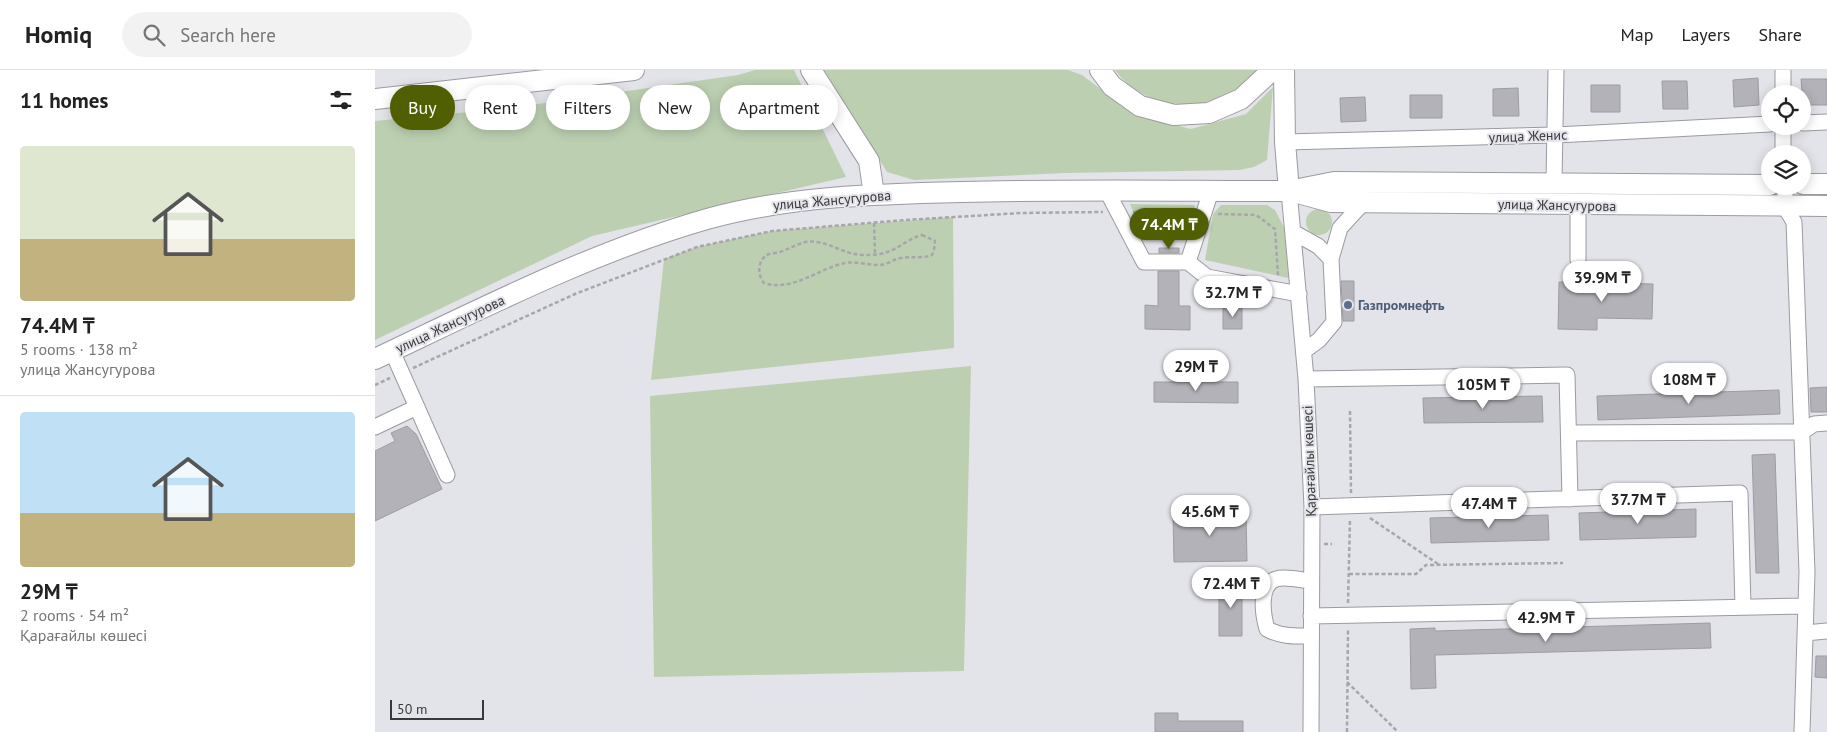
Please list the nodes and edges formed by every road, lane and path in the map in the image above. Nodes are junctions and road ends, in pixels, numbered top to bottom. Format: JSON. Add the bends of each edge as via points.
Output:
{"nodes":[{"id":1,"x":634,"y":70,"type":"edge"},
{"id":2,"x":811,"y":70,"type":"edge"},
{"id":3,"x":1087,"y":70,"type":"edge"},
{"id":4,"x":1269,"y":70,"type":"edge"},
{"id":5,"x":1284,"y":70,"type":"edge"},
{"id":6,"x":1556,"y":70,"type":"edge"},
{"id":7,"x":1783,"y":70,"type":"edge"},
{"id":8,"x":564,"y":74,"type":"edge"},
{"id":9,"x":1106,"y":78,"type":"edge"},
{"id":10,"x":1783,"y":85,"type":"edge"},
{"id":11,"x":375,"y":99,"type":"edge"},
{"id":12,"x":1827,"y":122,"type":"edge"},
{"id":13,"x":1811,"y":123,"type":"edge"},
{"id":14,"x":1761,"y":124,"type":"edge"},
{"id":15,"x":1556,"y":135,"type":"junction"},
{"id":16,"x":1285,"y":142,"type":"junction"},
{"id":17,"x":1560,"y":182,"type":"junction"},
{"id":18,"x":1811,"y":184,"type":"edge"},
{"id":19,"x":1827,"y":184,"type":"edge"},
{"id":20,"x":1761,"y":185,"type":"edge"},
{"id":21,"x":1107,"y":191,"type":"junction"},
{"id":22,"x":1211,"y":191,"type":"junction"},
{"id":23,"x":1289,"y":191,"type":"junction"},
{"id":24,"x":874,"y":195,"type":"junction"},
{"id":25,"x":1785,"y":195,"type":"edge"},
{"id":26,"x":1363,"y":202,"type":"junction"},
{"id":27,"x":1572,"y":205,"type":"junction"},
{"id":28,"x":1827,"y":206,"type":"edge"},
{"id":29,"x":1785,"y":207,"type":"junction"},
{"id":30,"x":1104,"y":212,"type":"dead end"},
{"id":31,"x":874,"y":222,"type":"junction"},
{"id":32,"x":1293,"y":232,"type":"junction"},
{"id":33,"x":875,"y":254,"type":"junction"},
{"id":34,"x":1331,"y":259,"type":"junction"},
{"id":35,"x":1578,"y":260,"type":"dead end"},
{"id":36,"x":1188,"y":262,"type":"junction"},
{"id":37,"x":1299,"y":294,"type":"junction"},
{"id":38,"x":1304,"y":352,"type":"junction"},
{"id":39,"x":384,"y":355,"type":"edge"},
{"id":40,"x":402,"y":373,"type":"junction"},
{"id":41,"x":1306,"y":379,"type":"junction"},
{"id":42,"x":375,"y":385,"type":"edge"},
{"id":43,"x":417,"y":407,"type":"junction"},
{"id":44,"x":1350,"y":411,"type":"dead end"},
{"id":45,"x":1827,"y":423,"type":"edge"},
{"id":46,"x":375,"y":427,"type":"edge"},
{"id":47,"x":1802,"y":432,"type":"junction"},
{"id":48,"x":1569,"y":433,"type":"junction"},
{"id":49,"x":447,"y":475,"type":"dead end"},
{"id":50,"x":1570,"y":499,"type":"junction"},
{"id":51,"x":1351,"y":506,"type":"junction"},
{"id":52,"x":1312,"y":507,"type":"junction"},
{"id":53,"x":1563,"y":563,"type":"dead end"},
{"id":54,"x":1439,"y":565,"type":"junction"},
{"id":55,"x":1349,"y":574,"type":"junction"},
{"id":56,"x":1311,"y":581,"type":"junction"},
{"id":57,"x":1806,"y":606,"type":"junction"},
{"id":58,"x":1743,"y":607,"type":"junction"},
{"id":59,"x":1348,"y":615,"type":"junction"},
{"id":60,"x":1311,"y":616,"type":"junction"},
{"id":61,"x":1827,"y":631,"type":"edge"},
{"id":62,"x":1805,"y":633,"type":"junction"},
{"id":63,"x":1311,"y":636,"type":"junction"},
{"id":64,"x":1347,"y":682,"type":"junction"},
{"id":65,"x":1311,"y":732,"type":"edge"},
{"id":66,"x":1347,"y":732,"type":"edge"},
{"id":67,"x":1398,"y":732,"type":"edge"},
{"id":68,"x":1802,"y":732,"type":"edge"}],
"edges":[{"from":1,"to":8,"type":"main road"},
{"from":2,"to":24,"type":"main road","via":[[869,161]]},
{"from":3,"to":9,"type":"main road"},
{"from":4,"to":9,"type":"main road","via":[[1241,99],[1209,113],[1174,115],[1140,106]]},
{"from":5,"to":16,"type":"main road"},
{"from":6,"to":15,"type":"street"},
{"from":7,"to":10,"type":"street"},
{"from":8,"to":11,"type":"main road"},
{"from":12,"to":13,"type":"street"},
{"from":14,"to":15,"type":"street","name":"улица Женис"},
{"from":15,"to":16,"type":"street","name":"улица Женис"},
{"from":15,"to":17,"type":"street"},
{"from":16,"to":23,"type":"main road"},
{"from":17,"to":20,"type":"main road","name":"улица Жансугурова"},
{"from":17,"to":23,"type":"main road","name":"улица Жансугурова","via":[[1333,182]]},
{"from":17,"to":27,"type":"main road"},
{"from":18,"to":19,"type":"main road"},
{"from":21,"to":22,"type":"main road","name":"улица Жансугурова"},
{"from":21,"to":24,"type":"main road","name":"улица Жансугурова"},
{"from":21,"to":36,"type":"street","via":[[1143,262]]},
{"from":22,"to":23,"type":"main road","name":"улица Жансугурова"},
{"from":22,"to":36,"type":"street"},
{"from":23,"to":26,"type":"main road","name":"улица Жансугурова","via":[[1331,202]]},
{"from":23,"to":32,"type":"street","name":"Қарағайлы көшесі"},
{"from":24,"to":39,"type":"main road","name":"улица Жансугурова","via":[[786,202],[708,219],[623,247]]},
{"from":25,"to":29,"type":"street"},
{"from":26,"to":27,"type":"main road","name":"улица Жансугурова"},
{"from":26,"to":34,"type":"street","via":[[1340,228]]},
{"from":27,"to":29,"type":"main road","name":"улица Жансугурова"},
{"from":27,"to":35,"type":"street"},
{"from":28,"to":29,"type":"main road","name":"улица Жансугурова"},
{"from":29,"to":47,"type":"street","via":[[1794,222]]},
{"from":30,"to":31,"type":"path","via":[[1021,213]]},
{"from":31,"to":33,"type":"path"},
{"from":31,"to":40,"type":"path","via":[[772,231],[697,246],[575,294]]},
{"from":32,"to":34,"type":"street"},
{"from":32,"to":37,"type":"street","name":"Қарағайлы көшесі"},
{"from":33,"to":33,"type":"path","via":[[887,252],[914,237],[935,241],[932,255],[901,258],[883,265],[847,263],[826,268],[794,283],[768,285],[758,272],[765,256],[799,243],[818,242],[856,255]]},
{"from":34,"to":38,"type":"street","via":[[1334,322]]},
{"from":36,"to":37,"type":"street","via":[[1207,277]]},
{"from":37,"to":38,"type":"street","name":"Қарағайлы көшесі"},
{"from":38,"to":41,"type":"street","name":"Қарағайлы көшесі"},
{"from":39,"to":40,"type":"street"},
{"from":40,"to":42,"type":"path"},
{"from":40,"to":43,"type":"street"},
{"from":41,"to":48,"type":"street","via":[[1567,376]]},
{"from":41,"to":52,"type":"street","name":"Қарағайлы көшесі"},
{"from":43,"to":46,"type":"street"},
{"from":43,"to":49,"type":"street"},
{"from":44,"to":51,"type":"path"},
{"from":45,"to":47,"type":"street","via":[[1814,424]]},
{"from":47,"to":48,"type":"street"},
{"from":47,"to":57,"type":"street"},
{"from":48,"to":50,"type":"street"},
{"from":50,"to":51,"type":"street"},
{"from":50,"to":58,"type":"street","via":[[1740,493]]},
{"from":51,"to":52,"type":"street"},
{"from":51,"to":54,"type":"path"},
{"from":51,"to":55,"type":"path"},
{"from":52,"to":56,"type":"street","name":"Қарағайлы көшесі"},
{"from":53,"to":54,"type":"path"},
{"from":54,"to":55,"type":"path","via":[[1426,565],[1415,574]]},
{"from":55,"to":59,"type":"path"},
{"from":56,"to":60,"type":"street","name":"Қарағайлы көшесі"},
{"from":56,"to":63,"type":"street","via":[[1282,578],[1268,584],[1264,593],[1264,619],[1267,629],[1275,633]]},
{"from":57,"to":58,"type":"street"},
{"from":57,"to":62,"type":"street"},
{"from":58,"to":59,"type":"street"},
{"from":59,"to":60,"type":"street"},
{"from":59,"to":64,"type":"path"},
{"from":60,"to":63,"type":"street","name":"Қарағайлы көшесі"},
{"from":61,"to":62,"type":"street"},
{"from":62,"to":68,"type":"street"},
{"from":63,"to":65,"type":"street","name":"Қарағайлы көшесі"},
{"from":64,"to":66,"type":"path"},
{"from":64,"to":67,"type":"path"}]}
